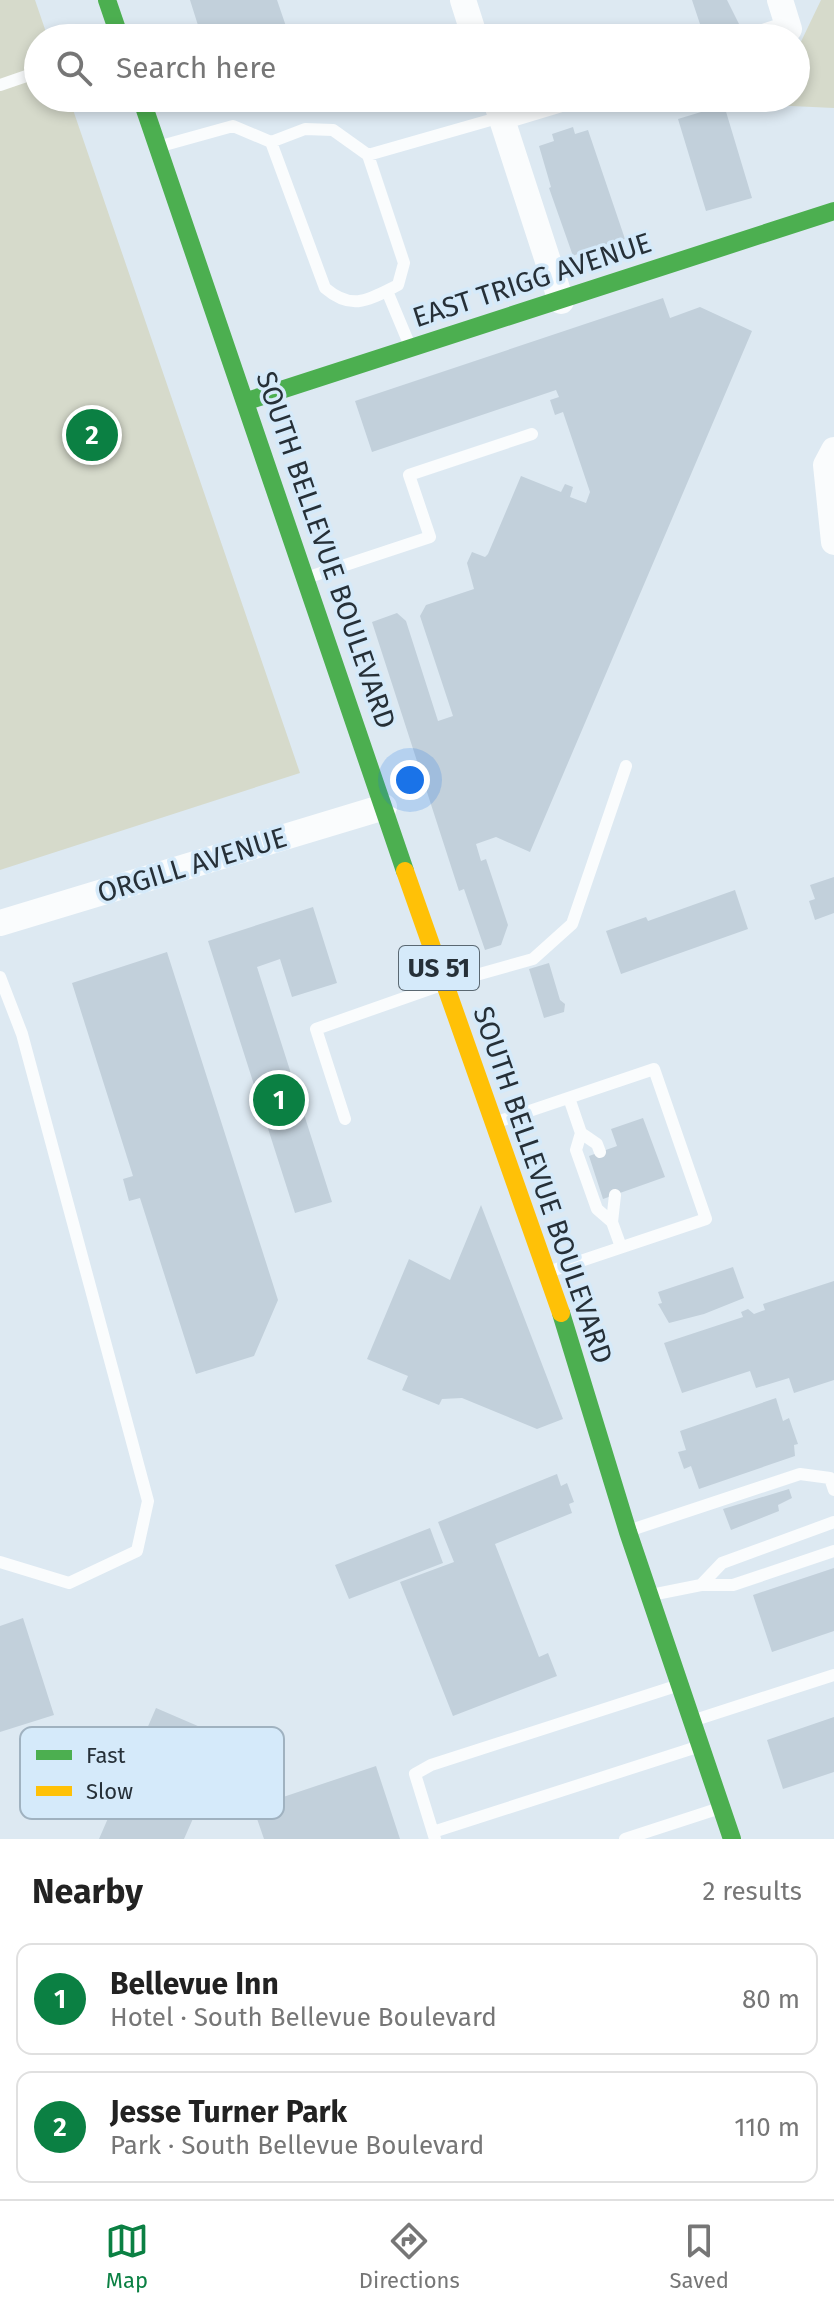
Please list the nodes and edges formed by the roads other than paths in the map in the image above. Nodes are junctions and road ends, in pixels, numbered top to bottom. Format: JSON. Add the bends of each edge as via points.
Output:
{"nodes":[{"id":1,"x":107,"y":0,"type":"edge"},
{"id":2,"x":463,"y":0,"type":"edge"},
{"id":3,"x":780,"y":0,"type":"edge"},
{"id":4,"x":115,"y":24,"type":"edge"},
{"id":5,"x":471,"y":24,"type":"edge"},
{"id":6,"x":787,"y":24,"type":"edge"},
{"id":7,"x":0,"y":70,"type":"edge"},
{"id":8,"x":24,"y":77,"type":"edge"},
{"id":9,"x":2,"y":84,"type":"edge"},
{"id":10,"x":146,"y":112,"type":"edge"},
{"id":11,"x":487,"y":112,"type":"edge"},
{"id":12,"x":499,"y":112,"type":"edge"},
{"id":13,"x":271,"y":142,"type":"junction"},
{"id":14,"x":158,"y":147,"type":"junction"},
{"id":15,"x":368,"y":155,"type":"junction"},
{"id":16,"x":834,"y":211,"type":"edge"},
{"id":17,"x":387,"y":291,"type":"junction"},
{"id":18,"x":561,"y":301,"type":"junction"},
{"id":19,"x":411,"y":349,"type":"junction"},
{"id":20,"x":247,"y":401,"type":"junction"},
{"id":21,"x":532,"y":434,"type":"dead end"},
{"id":22,"x":834,"y":450,"type":"edge"},
{"id":23,"x":834,"y":542,"type":"edge"},
{"id":24,"x":306,"y":578,"type":"junction"},
{"id":25,"x":626,"y":766,"type":"dead end"},
{"id":26,"x":384,"y":807,"type":"junction"},
{"id":27,"x":0,"y":923,"type":"edge"},
{"id":28,"x":0,"y":977,"type":"edge"},
{"id":29,"x":444,"y":984,"type":"junction"},
{"id":30,"x":569,"y":1098,"type":"junction"},
{"id":31,"x":345,"y":1119,"type":"dead end"},
{"id":32,"x":492,"y":1124,"type":"junction"},
{"id":33,"x":581,"y":1133,"type":"junction"},
{"id":34,"x":600,"y":1152,"type":"dead end"},
{"id":35,"x":615,"y":1195,"type":"dead end"},
{"id":36,"x":612,"y":1222,"type":"junction"},
{"id":37,"x":621,"y":1247,"type":"junction"},
{"id":38,"x":548,"y":1272,"type":"junction"},
{"id":39,"x":834,"y":1490,"type":"edge"},
{"id":40,"x":834,"y":1522,"type":"edge"},
{"id":41,"x":628,"y":1532,"type":"junction"},
{"id":42,"x":834,"y":1551,"type":"edge"},
{"id":43,"x":0,"y":1562,"type":"edge"},
{"id":44,"x":701,"y":1585,"type":"junction"},
{"id":45,"x":649,"y":1595,"type":"junction"},
{"id":46,"x":834,"y":1675,"type":"edge"},
{"id":47,"x":680,"y":1684,"type":"junction"},
{"id":48,"x":692,"y":1721,"type":"junction"},
{"id":49,"x":700,"y":1746,"type":"junction"},
{"id":50,"x":721,"y":1808,"type":"junction"},
{"id":51,"x":434,"y":1836,"type":"edge"},
{"id":52,"x":625,"y":1839,"type":"edge"},
{"id":53,"x":732,"y":1839,"type":"edge"}],
"edges":[{"from":1,"to":4,"type":"main road"},
{"from":2,"to":5,"type":"street"},
{"from":3,"to":6,"type":"street"},
{"from":7,"to":9,"type":"lane"},
{"from":8,"to":9,"type":"lane"},
{"from":10,"to":14,"type":"main road","name":"SOUTH BELLEVUE BOULEVARD","number":"US 51"},
{"from":11,"to":15,"type":"lane"},
{"from":12,"to":18,"type":"street"},
{"from":13,"to":14,"type":"lane","via":[[233,126]]},
{"from":13,"to":15,"type":"lane","via":[[305,129],[333,130]]},
{"from":13,"to":17,"type":"lane","via":[[325,288],[336,298],[363,303]]},
{"from":14,"to":20,"type":"main road","name":"SOUTH BELLEVUE BOULEVARD","number":"US 51"},
{"from":15,"to":17,"type":"lane","via":[[404,263],[398,285]]},
{"from":16,"to":18,"type":"main road","name":"EAST TRIGG AVENUE"},
{"from":17,"to":19,"type":"lane"},
{"from":18,"to":19,"type":"main road","name":"EAST TRIGG AVENUE"},
{"from":19,"to":20,"type":"main road","name":"EAST TRIGG AVENUE"},
{"from":20,"to":24,"type":"main road","name":"SOUTH BELLEVUE BOULEVARD","number":"US 51"},
{"from":21,"to":24,"type":"lane","via":[[409,475],[430,537]]},
{"from":22,"to":23,"type":"street","via":[[826,465]]},
{"from":24,"to":26,"type":"main road","name":"SOUTH BELLEVUE BOULEVARD","number":"US 51"},
{"from":25,"to":29,"type":"lane","via":[[572,924],[533,959]]},
{"from":26,"to":27,"type":"street","name":"ORGILL AVENUE"},
{"from":26,"to":29,"type":"main road","name":"SOUTH BELLEVUE BOULEVARD","number":"US 51"},
{"from":28,"to":43,"type":"lane","via":[[22,1034],[148,1501],[137,1551],[69,1583]]},
{"from":29,"to":31,"type":"lane","via":[[316,1029]]},
{"from":29,"to":32,"type":"main road","name":"SOUTH BELLEVUE BOULEVARD","number":"US 51"},
{"from":30,"to":32,"type":"lane"},
{"from":30,"to":33,"type":"lane"},
{"from":30,"to":37,"type":"lane","via":[[654,1069],[706,1219]]},
{"from":32,"to":38,"type":"main road","name":"SOUTH BELLEVUE BOULEVARD","number":"US 51"},
{"from":33,"to":34,"type":"lane"},
{"from":33,"to":36,"type":"lane","via":[[576,1150],[591,1195]]},
{"from":35,"to":36,"type":"lane"},
{"from":36,"to":37,"type":"lane"},
{"from":37,"to":38,"type":"lane"},
{"from":38,"to":41,"type":"main road","name":"SOUTH BELLEVUE BOULEVARD","number":"US 51"},
{"from":39,"to":41,"type":"lane","via":[[830,1478],[800,1474]]},
{"from":40,"to":44,"type":"lane","via":[[722,1563]]},
{"from":41,"to":45,"type":"main road","name":"SOUTH BELLEVUE BOULEVARD","number":"US 51"},
{"from":42,"to":44,"type":"lane","via":[[733,1585]]},
{"from":44,"to":45,"type":"lane"},
{"from":45,"to":47,"type":"main road","name":"SOUTH BELLEVUE BOULEVARD","number":"US 51"},
{"from":46,"to":48,"type":"lane"},
{"from":47,"to":48,"type":"main road","name":"SOUTH BELLEVUE BOULEVARD","number":"US 51"},
{"from":47,"to":51,"type":"lane","via":[[415,1774]]},
{"from":48,"to":49,"type":"main road","name":"SOUTH BELLEVUE BOULEVARD","number":"US 51"},
{"from":49,"to":50,"type":"main road","name":"SOUTH BELLEVUE BOULEVARD","number":"US 51"},
{"from":49,"to":51,"type":"lane"},
{"from":50,"to":52,"type":"lane"},
{"from":50,"to":53,"type":"main road","name":"SOUTH BELLEVUE BOULEVARD","number":"US 51"}]}
